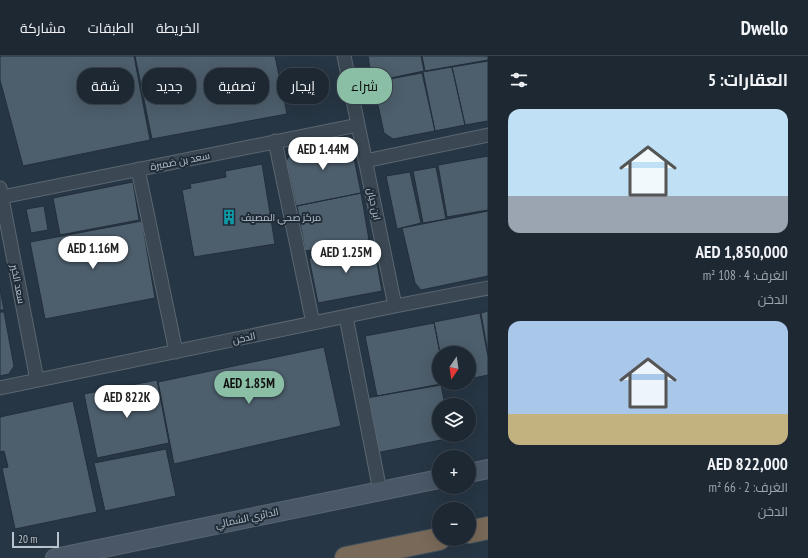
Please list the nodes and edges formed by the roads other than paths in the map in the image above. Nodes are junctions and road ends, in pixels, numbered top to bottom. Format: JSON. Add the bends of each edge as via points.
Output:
{"nodes":[{"id":1,"x":344,"y":56,"type":"edge"},
{"id":2,"x":358,"y":125,"type":"junction"},
{"id":3,"x":488,"y":135,"type":"edge"},
{"id":4,"x":275,"y":142,"type":"junction"},
{"id":5,"x":365,"y":161,"type":"junction"},
{"id":6,"x":138,"y":169,"type":"junction"},
{"id":7,"x":1,"y":193,"type":"edge"},
{"id":8,"x":488,"y":288,"type":"edge"},
{"id":9,"x":396,"y":306,"type":"junction"},
{"id":10,"x":346,"y":316,"type":"junction"},
{"id":11,"x":313,"y":323,"type":"junction"},
{"id":12,"x":176,"y":352,"type":"junction"},
{"id":13,"x":37,"y":380,"type":"junction"},
{"id":14,"x":0,"y":388,"type":"edge"},
{"id":15,"x":488,"y":469,"type":"edge"},
{"id":16,"x":476,"y":472,"type":"edge"},
{"id":17,"x":432,"y":480,"type":"edge"},
{"id":18,"x":380,"y":491,"type":"junction"},
{"id":19,"x":488,"y":528,"type":"edge"},
{"id":20,"x":476,"y":531,"type":"edge"},
{"id":21,"x":432,"y":540,"type":"edge"},
{"id":22,"x":55,"y":558,"type":"edge"},
{"id":23,"x":346,"y":558,"type":"edge"}],
"edges":[{"from":1,"to":2,"type":"street","name":"ابن حيان"},
{"from":2,"to":4,"type":"street","name":"سعد بن ضميرة"},
{"from":2,"to":5,"type":"street","name":"ابن حيان"},
{"from":3,"to":5,"type":"street"},
{"from":4,"to":6,"type":"street","name":"سعد بن ضميرة"},
{"from":4,"to":11,"type":"street"},
{"from":5,"to":9,"type":"street","name":"ابن حيان"},
{"from":6,"to":7,"type":"street","name":"سعد بن ضميرة"},
{"from":6,"to":12,"type":"street"},
{"from":7,"to":13,"type":"street","name":"سعد الخير"},
{"from":8,"to":9,"type":"street","name":"الدخن"},
{"from":9,"to":10,"type":"street","name":"الدخن"},
{"from":10,"to":11,"type":"street","name":"الدخن"},
{"from":10,"to":18,"type":"street"},
{"from":11,"to":12,"type":"street","name":"الدخن"},
{"from":12,"to":13,"type":"street","name":"الدخن"},
{"from":13,"to":14,"type":"street","name":"الدخن"},
{"from":15,"to":16,"type":"street"},
{"from":17,"to":18,"type":"street","name":"الدائري الشمالي"},
{"from":18,"to":22,"type":"street","name":"الدائري الشمالي"},
{"from":19,"to":20,"type":"highway"},
{"from":21,"to":23,"type":"highway"}]}
